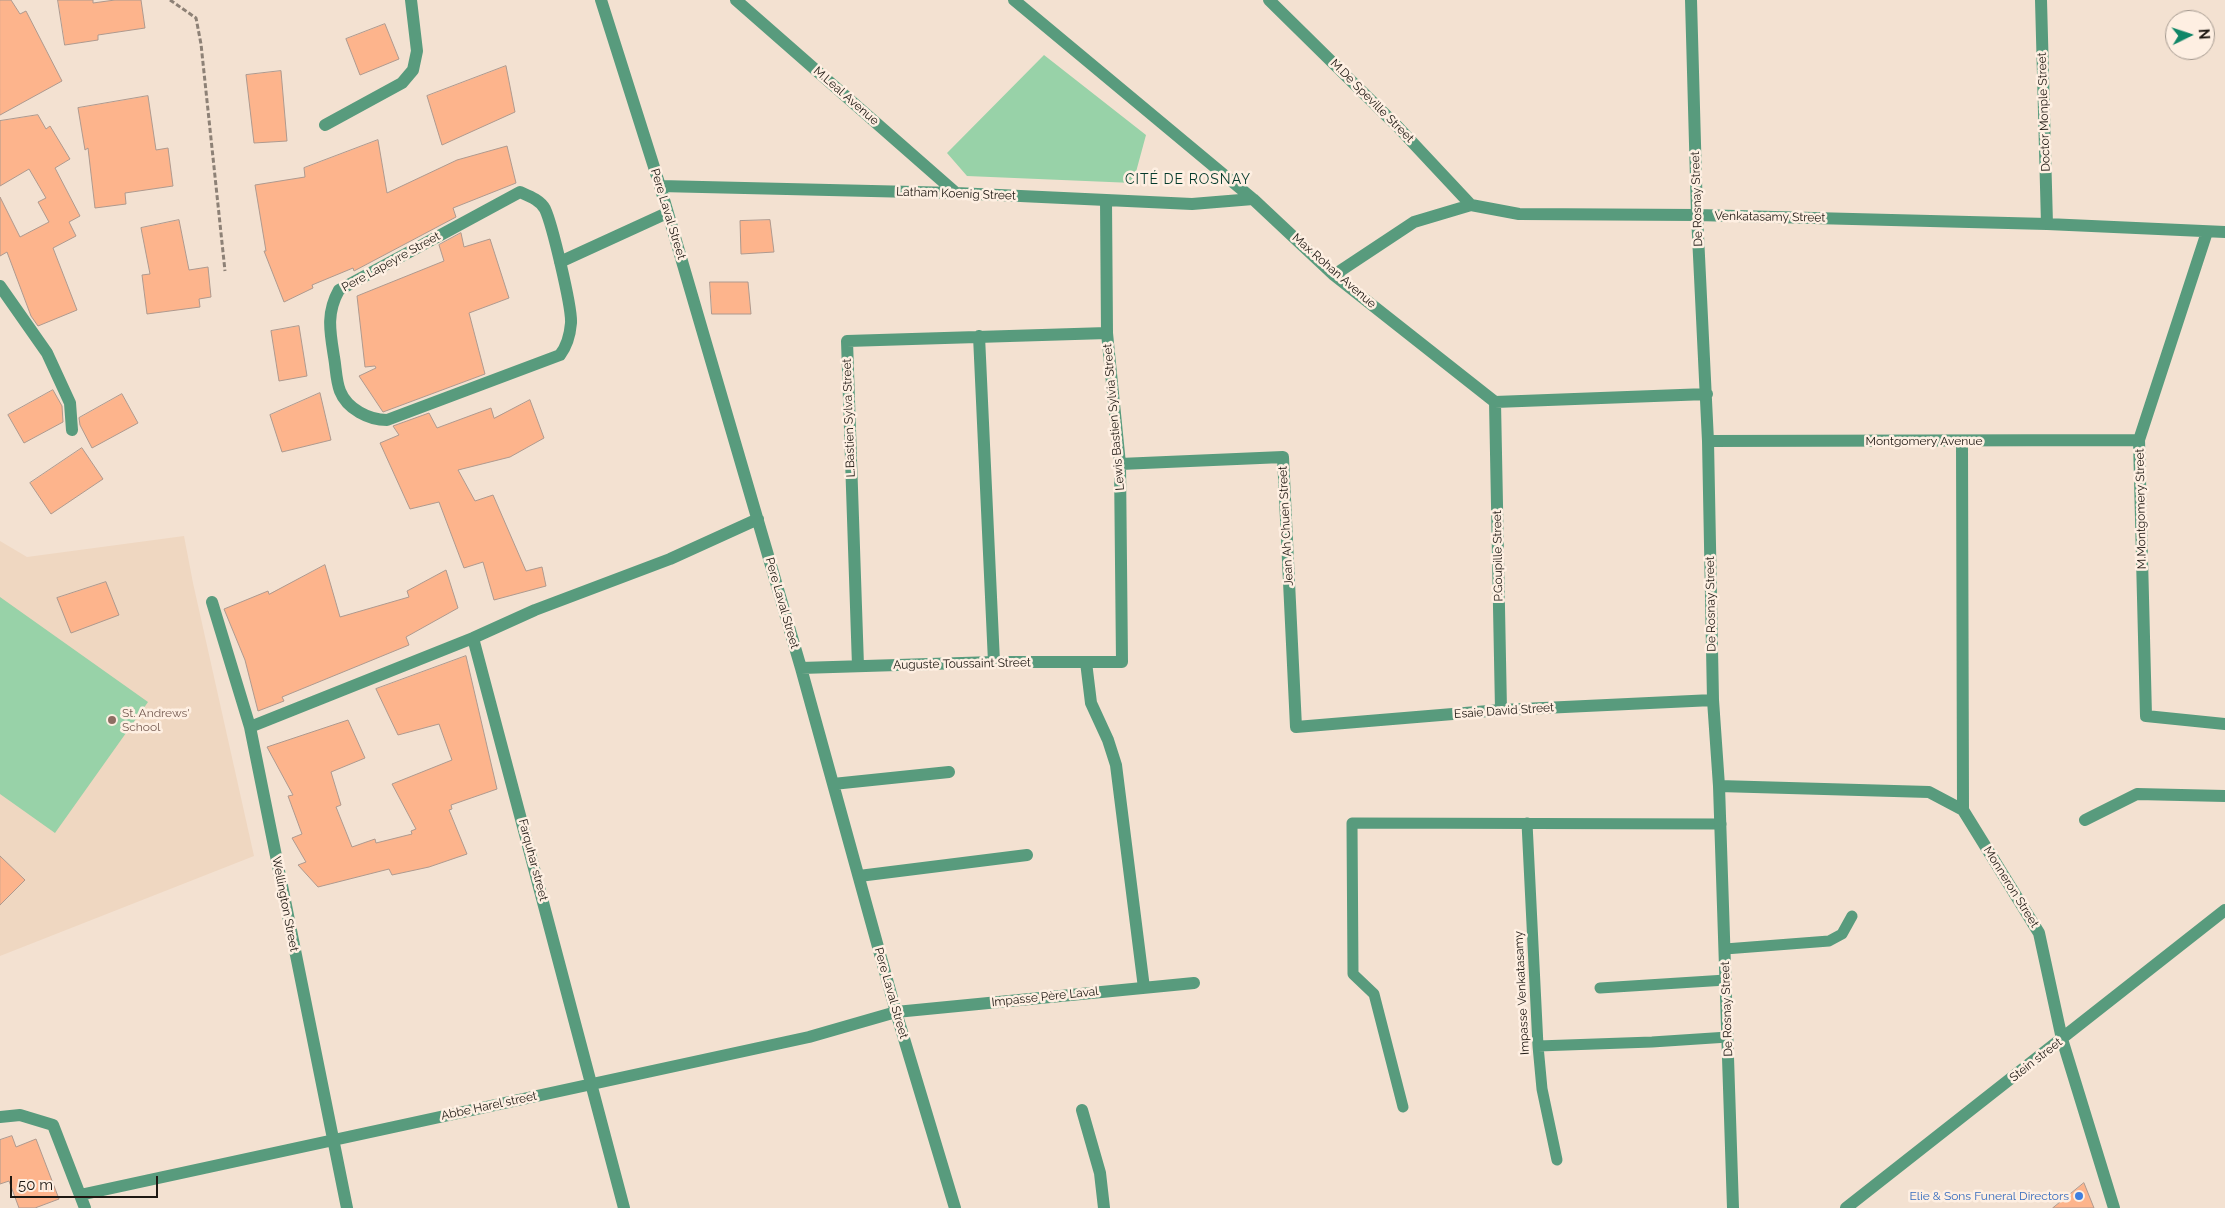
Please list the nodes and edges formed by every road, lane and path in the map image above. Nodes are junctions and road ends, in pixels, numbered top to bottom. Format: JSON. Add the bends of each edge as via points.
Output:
{"nodes":[{"id":1,"x":170,"y":0,"type":"edge"},
{"id":2,"x":411,"y":0,"type":"edge"},
{"id":3,"x":601,"y":0,"type":"edge"},
{"id":4,"x":736,"y":0,"type":"edge"},
{"id":5,"x":1014,"y":0,"type":"edge"},
{"id":6,"x":1270,"y":0,"type":"edge"},
{"id":7,"x":1691,"y":0,"type":"edge"},
{"id":8,"x":2040,"y":0,"type":"edge"},
{"id":9,"x":325,"y":125,"type":"dead end"},
{"id":10,"x":660,"y":186,"type":"junction"},
{"id":11,"x":956,"y":192,"type":"junction"},
{"id":12,"x":1253,"y":199,"type":"junction"},
{"id":13,"x":1106,"y":201,"type":"junction"},
{"id":14,"x":1471,"y":205,"type":"junction"},
{"id":15,"x":667,"y":213,"type":"junction"},
{"id":16,"x":1697,"y":215,"type":"junction"},
{"id":17,"x":2047,"y":224,"type":"junction"},
{"id":18,"x":2207,"y":232,"type":"junction"},
{"id":19,"x":2225,"y":232,"type":"edge"},
{"id":20,"x":560,"y":262,"type":"junction"},
{"id":21,"x":225,"y":271,"type":"dead end"},
{"id":22,"x":1334,"y":275,"type":"junction"},
{"id":23,"x":0,"y":286,"type":"edge"},
{"id":24,"x":1107,"y":333,"type":"junction"},
{"id":25,"x":978,"y":336,"type":"junction"},
{"id":26,"x":1706,"y":394,"type":"junction"},
{"id":27,"x":1495,"y":402,"type":"junction"},
{"id":28,"x":72,"y":430,"type":"dead end"},
{"id":29,"x":1962,"y":440,"type":"junction"},
{"id":30,"x":2140,"y":440,"type":"junction"},
{"id":31,"x":1708,"y":441,"type":"junction"},
{"id":32,"x":1120,"y":464,"type":"junction"},
{"id":33,"x":758,"y":519,"type":"junction"},
{"id":34,"x":212,"y":602,"type":"dead end"},
{"id":35,"x":473,"y":638,"type":"junction"},
{"id":36,"x":994,"y":662,"type":"junction"},
{"id":37,"x":1086,"y":662,"type":"junction"},
{"id":38,"x":1122,"y":662,"type":"joint"},
{"id":39,"x":858,"y":666,"type":"junction"},
{"id":40,"x":801,"y":668,"type":"junction"},
{"id":41,"x":1713,"y":700,"type":"junction"},
{"id":42,"x":1501,"y":710,"type":"junction"},
{"id":43,"x":2225,"y":724,"type":"edge"},
{"id":44,"x":250,"y":726,"type":"junction"},
{"id":45,"x":1296,"y":727,"type":"joint"},
{"id":46,"x":949,"y":772,"type":"dead end"},
{"id":47,"x":833,"y":784,"type":"junction"},
{"id":48,"x":1719,"y":786,"type":"junction"},
{"id":49,"x":2225,"y":796,"type":"edge"},
{"id":50,"x":1963,"y":810,"type":"junction"},
{"id":51,"x":2085,"y":820,"type":"dead end"},
{"id":52,"x":1527,"y":823,"type":"junction"},
{"id":53,"x":1720,"y":824,"type":"junction"},
{"id":54,"x":1026,"y":854,"type":"dead end"},
{"id":55,"x":859,"y":876,"type":"junction"},
{"id":56,"x":2225,"y":910,"type":"edge"},
{"id":57,"x":1852,"y":916,"type":"dead end"},
{"id":58,"x":1725,"y":949,"type":"junction"},
{"id":59,"x":1726,"y":980,"type":"junction"},
{"id":60,"x":1194,"y":984,"type":"dead end"},
{"id":61,"x":1144,"y":988,"type":"junction"},
{"id":62,"x":1600,"y":988,"type":"dead end"},
{"id":63,"x":896,"y":1012,"type":"junction"},
{"id":64,"x":1728,"y":1037,"type":"junction"},
{"id":65,"x":2062,"y":1039,"type":"junction"},
{"id":66,"x":1538,"y":1046,"type":"junction"},
{"id":67,"x":592,"y":1083,"type":"junction"},
{"id":68,"x":1403,"y":1107,"type":"dead end"},
{"id":69,"x":1082,"y":1110,"type":"dead end"},
{"id":70,"x":0,"y":1117,"type":"edge"},
{"id":71,"x":332,"y":1140,"type":"junction"},
{"id":72,"x":1557,"y":1160,"type":"dead end"},
{"id":73,"x":80,"y":1195,"type":"junction"},
{"id":74,"x":85,"y":1208,"type":"edge"},
{"id":75,"x":347,"y":1208,"type":"edge"},
{"id":76,"x":624,"y":1208,"type":"edge"},
{"id":77,"x":955,"y":1208,"type":"edge"},
{"id":78,"x":1104,"y":1208,"type":"edge"},
{"id":79,"x":1733,"y":1208,"type":"edge"},
{"id":80,"x":1846,"y":1208,"type":"edge"},
{"id":81,"x":2114,"y":1208,"type":"edge"}],
"edges":[{"from":1,"to":21,"type":"path","via":[[196,18],[202,44]]},
{"from":2,"to":9,"type":"street","via":[[417,51],[412,70],[402,83]]},
{"from":3,"to":10,"type":"street","name":"Pere Laval Street"},
{"from":4,"to":11,"type":"street","name":"M.Leal Avenue"},
{"from":5,"to":12,"type":"street","name":"Max Rohan Avenue"},
{"from":6,"to":14,"type":"street","name":"M.De Speville Street"},
{"from":7,"to":16,"type":"street","name":"De Rosnay Street"},
{"from":8,"to":17,"type":"street","name":"Doctor Monple Street"},
{"from":10,"to":11,"type":"street","name":"Latham Koenig Street"},
{"from":10,"to":15,"type":"street","name":"Pere Laval Street"},
{"from":11,"to":13,"type":"street","name":"Latham Koenig Street"},
{"from":12,"to":13,"type":"street","name":"Latham Koenig Street","via":[[1192,204]]},
{"from":12,"to":22,"type":"street","name":"Max Rohan Avenue"},
{"from":13,"to":24,"type":"street","name":"Lewis Bastien Sylvia Street"},
{"from":14,"to":16,"type":"street","name":"Venkatasamy Street","via":[[1519,214]]},
{"from":14,"to":22,"type":"street","name":"Venkatasamy Street","via":[[1414,222]]},
{"from":15,"to":20,"type":"street"},
{"from":15,"to":33,"type":"street","name":"Pere Laval Street"},
{"from":16,"to":17,"type":"street","name":"Venkatasamy Street"},
{"from":16,"to":26,"type":"street","name":"De Rosnay Street"},
{"from":17,"to":18,"type":"street","name":"Venkatasamy Street"},
{"from":18,"to":19,"type":"street","name":"Venkatasamy Street"},
{"from":18,"to":30,"type":"street","name":"M.Montgomery Street"},
{"from":20,"to":20,"type":"street","name":"Pere Lapeyre Street","via":[[544,209],[534,198],[520,192],[352,282],[339,290],[334,299],[328,326],[340,392],[361,414],[387,420],[560,355],[565,349],[571,321]]},
{"from":22,"to":27,"type":"street","name":"Max Rohan Avenue"},
{"from":23,"to":28,"type":"street","via":[[47,353],[70,403]]},
{"from":24,"to":25,"type":"street","name":"L.Bastien Sylva Street"},
{"from":24,"to":32,"type":"street","name":"Lewis Bastien Sylvia Street"},
{"from":25,"to":36,"type":"street"},
{"from":25,"to":39,"type":"street","name":"L.Bastien Sylva Street","via":[[846,341]]},
{"from":26,"to":27,"type":"street"},
{"from":26,"to":31,"type":"street","name":"De Rosnay Street"},
{"from":27,"to":42,"type":"street","name":"P.Goupille Street"},
{"from":29,"to":30,"type":"street","name":"Montgomery Avenue"},
{"from":29,"to":31,"type":"street","name":"Montgomery Avenue"},
{"from":29,"to":50,"type":"street"},
{"from":30,"to":43,"type":"street","name":"M.Montgomery Street","via":[[2146,716]]},
{"from":31,"to":41,"type":"street","name":"De Rosnay Street"},
{"from":32,"to":38,"type":"street","name":"Lewis Bastien Sylvia Street"},
{"from":32,"to":45,"type":"street","name":"Jean Ah Chuen Street","via":[[1283,457]]},
{"from":33,"to":35,"type":"street","via":[[670,559],[535,610]]},
{"from":33,"to":40,"type":"street","name":"Pere Laval Street"},
{"from":34,"to":44,"type":"street","name":"Wellington Street"},
{"from":35,"to":44,"type":"street"},
{"from":35,"to":67,"type":"street","name":"Farquhar street"},
{"from":36,"to":37,"type":"street","name":"Auguste Toussaint Street"},
{"from":36,"to":39,"type":"street","name":"Auguste Toussaint Street"},
{"from":37,"to":38,"type":"street","name":"Auguste Toussaint Street"},
{"from":37,"to":61,"type":"street","via":[[1091,703],[1116,765]]},
{"from":39,"to":40,"type":"street","name":"Auguste Toussaint Street"},
{"from":40,"to":47,"type":"street","name":"Pere Laval Street"},
{"from":41,"to":42,"type":"street","name":"Esaie David Street"},
{"from":41,"to":48,"type":"street","name":"De Rosnay Street"},
{"from":42,"to":45,"type":"street","name":"Esaie David Street"},
{"from":44,"to":71,"type":"street","name":"Wellington Street"},
{"from":46,"to":47,"type":"street"},
{"from":47,"to":55,"type":"street","name":"Pere Laval Street"},
{"from":48,"to":50,"type":"street","via":[[1929,792]]},
{"from":48,"to":53,"type":"street","name":"De Rosnay Street"},
{"from":49,"to":51,"type":"street","via":[[2137,794]]},
{"from":50,"to":65,"type":"street","name":"Monneron Street","via":[[2039,933]]},
{"from":52,"to":53,"type":"lane"},
{"from":52,"to":66,"type":"lane","name":"Impasse Venkatasamy"},
{"from":52,"to":68,"type":"lane","via":[[1352,823],[1353,974],[1374,994]]},
{"from":53,"to":58,"type":"street","name":"De Rosnay Street"},
{"from":54,"to":55,"type":"street"},
{"from":55,"to":63,"type":"street","name":"Pere Laval Street"},
{"from":56,"to":65,"type":"street","name":"Stein street"},
{"from":57,"to":58,"type":"lane","via":[[1842,934],[1829,941]]},
{"from":58,"to":59,"type":"street","name":"De Rosnay Street"},
{"from":59,"to":62,"type":"lane"},
{"from":59,"to":64,"type":"street","name":"De Rosnay Street"},
{"from":60,"to":61,"type":"street","name":"Impasse Père Laval"},
{"from":61,"to":63,"type":"street","name":"Impasse Père Laval"},
{"from":63,"to":67,"type":"street","name":"Abbe Harel street","via":[[809,1037]]},
{"from":63,"to":77,"type":"street","name":"Pere Laval Street"},
{"from":64,"to":66,"type":"lane"},
{"from":64,"to":79,"type":"street","name":"De Rosnay Street"},
{"from":65,"to":80,"type":"street","name":"Stein street"},
{"from":65,"to":81,"type":"street","name":"Monneron Street"},
{"from":66,"to":72,"type":"lane","name":"Impasse Venkatasamy","via":[[1542,1089]]},
{"from":67,"to":71,"type":"street","name":"Abbe Harel street"},
{"from":67,"to":76,"type":"street","name":"Farquhar street"},
{"from":69,"to":78,"type":"street","via":[[1100,1173]]},
{"from":70,"to":73,"type":"street","via":[[20,1115],[53,1125]]},
{"from":71,"to":73,"type":"street","name":"Abbe Harel street"},
{"from":71,"to":75,"type":"street","name":"Wellington Street"},
{"from":73,"to":74,"type":"street"}]}
